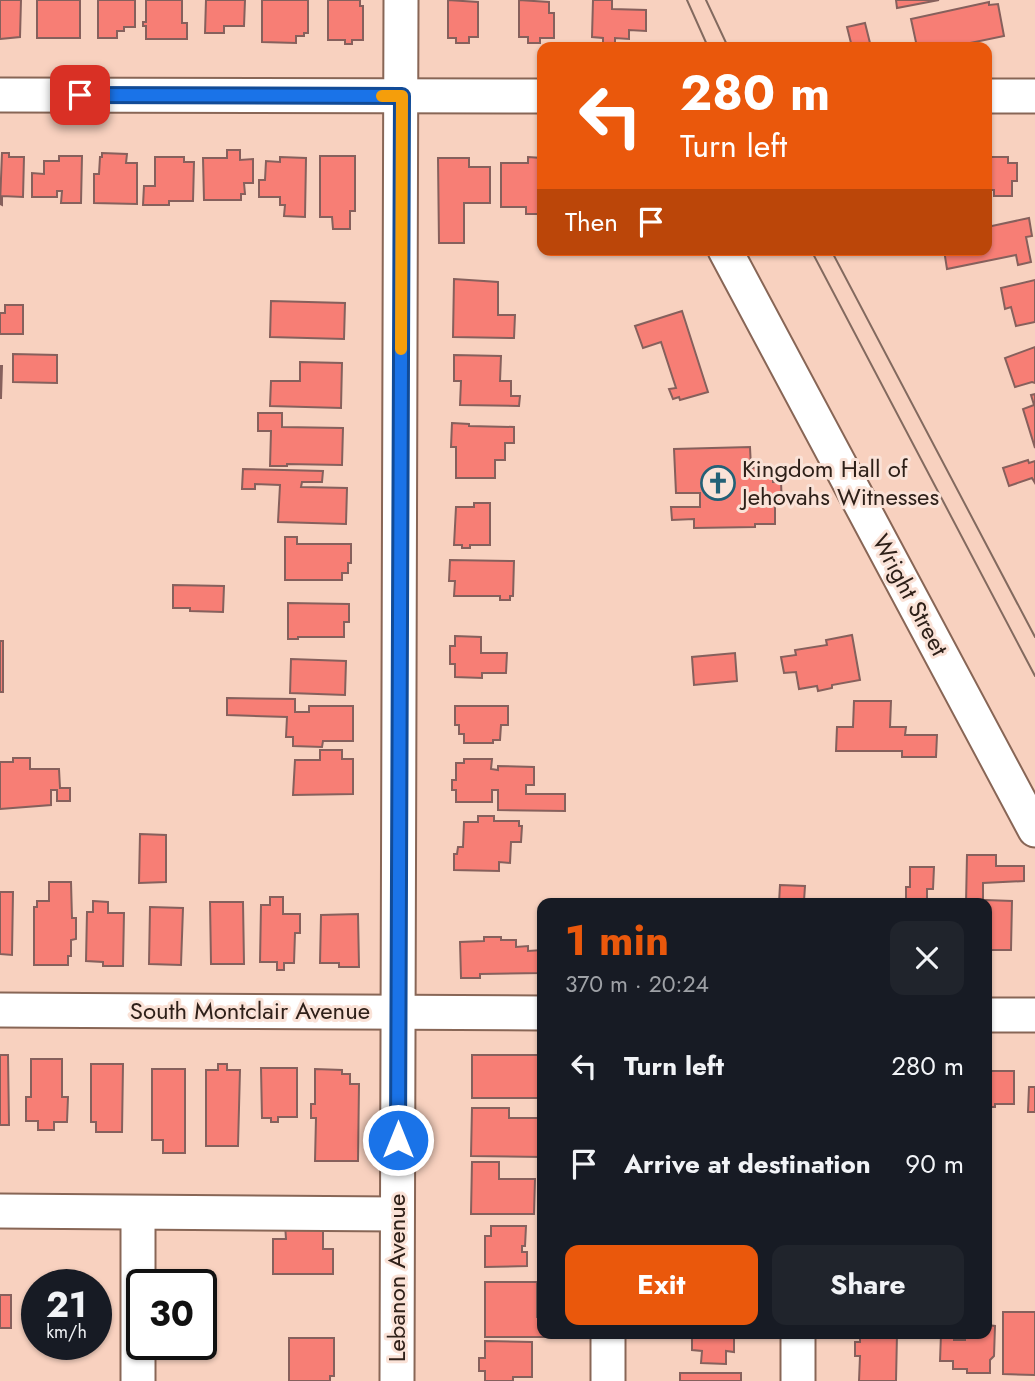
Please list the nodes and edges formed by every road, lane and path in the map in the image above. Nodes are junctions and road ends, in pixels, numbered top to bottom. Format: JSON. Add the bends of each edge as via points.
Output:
{"nodes":[{"id":1,"x":401,"y":0,"type":"edge"},
{"id":2,"x":0,"y":95,"type":"edge"},
{"id":3,"x":402,"y":96,"type":"junction"},
{"id":4,"x":537,"y":96,"type":"edge"},
{"id":5,"x":992,"y":96,"type":"edge"},
{"id":6,"x":1035,"y":96,"type":"edge"},
{"id":7,"x":728,"y":256,"type":"edge"},
{"id":8,"x":1035,"y":830,"type":"edge"},
{"id":9,"x":0,"y":1010,"type":"edge"},
{"id":10,"x":399,"y":1012,"type":"junction"},
{"id":11,"x":537,"y":1013,"type":"edge"},
{"id":12,"x":992,"y":1015,"type":"edge"},
{"id":13,"x":1035,"y":1015,"type":"edge"},
{"id":14,"x":0,"y":1211,"type":"edge"},
{"id":15,"x":138,"y":1213,"type":"junction"},
{"id":16,"x":397,"y":1214,"type":"junction"},
{"id":17,"x":608,"y":1339,"type":"edge"},
{"id":18,"x":798,"y":1339,"type":"edge"},
{"id":19,"x":138,"y":1381,"type":"edge"},
{"id":20,"x":397,"y":1381,"type":"edge"},
{"id":21,"x":608,"y":1381,"type":"edge"},
{"id":22,"x":798,"y":1381,"type":"edge"}],
"edges":[{"from":1,"to":3,"type":"street","name":"Lebanon Avenue"},
{"from":2,"to":3,"type":"street"},
{"from":3,"to":4,"type":"street"},
{"from":3,"to":10,"type":"street","name":"Lebanon Avenue"},
{"from":5,"to":6,"type":"street"},
{"from":7,"to":8,"type":"street","name":"Wright Street"},
{"from":9,"to":10,"type":"street","name":"South Montclair Avenue"},
{"from":10,"to":11,"type":"street","name":"South Montclair Avenue"},
{"from":10,"to":16,"type":"street","name":"Lebanon Avenue"},
{"from":12,"to":13,"type":"street"},
{"from":14,"to":15,"type":"street"},
{"from":15,"to":16,"type":"street"},
{"from":15,"to":19,"type":"street"},
{"from":16,"to":20,"type":"street","name":"Lebanon Avenue"},
{"from":17,"to":21,"type":"street"},
{"from":18,"to":22,"type":"street"}]}
